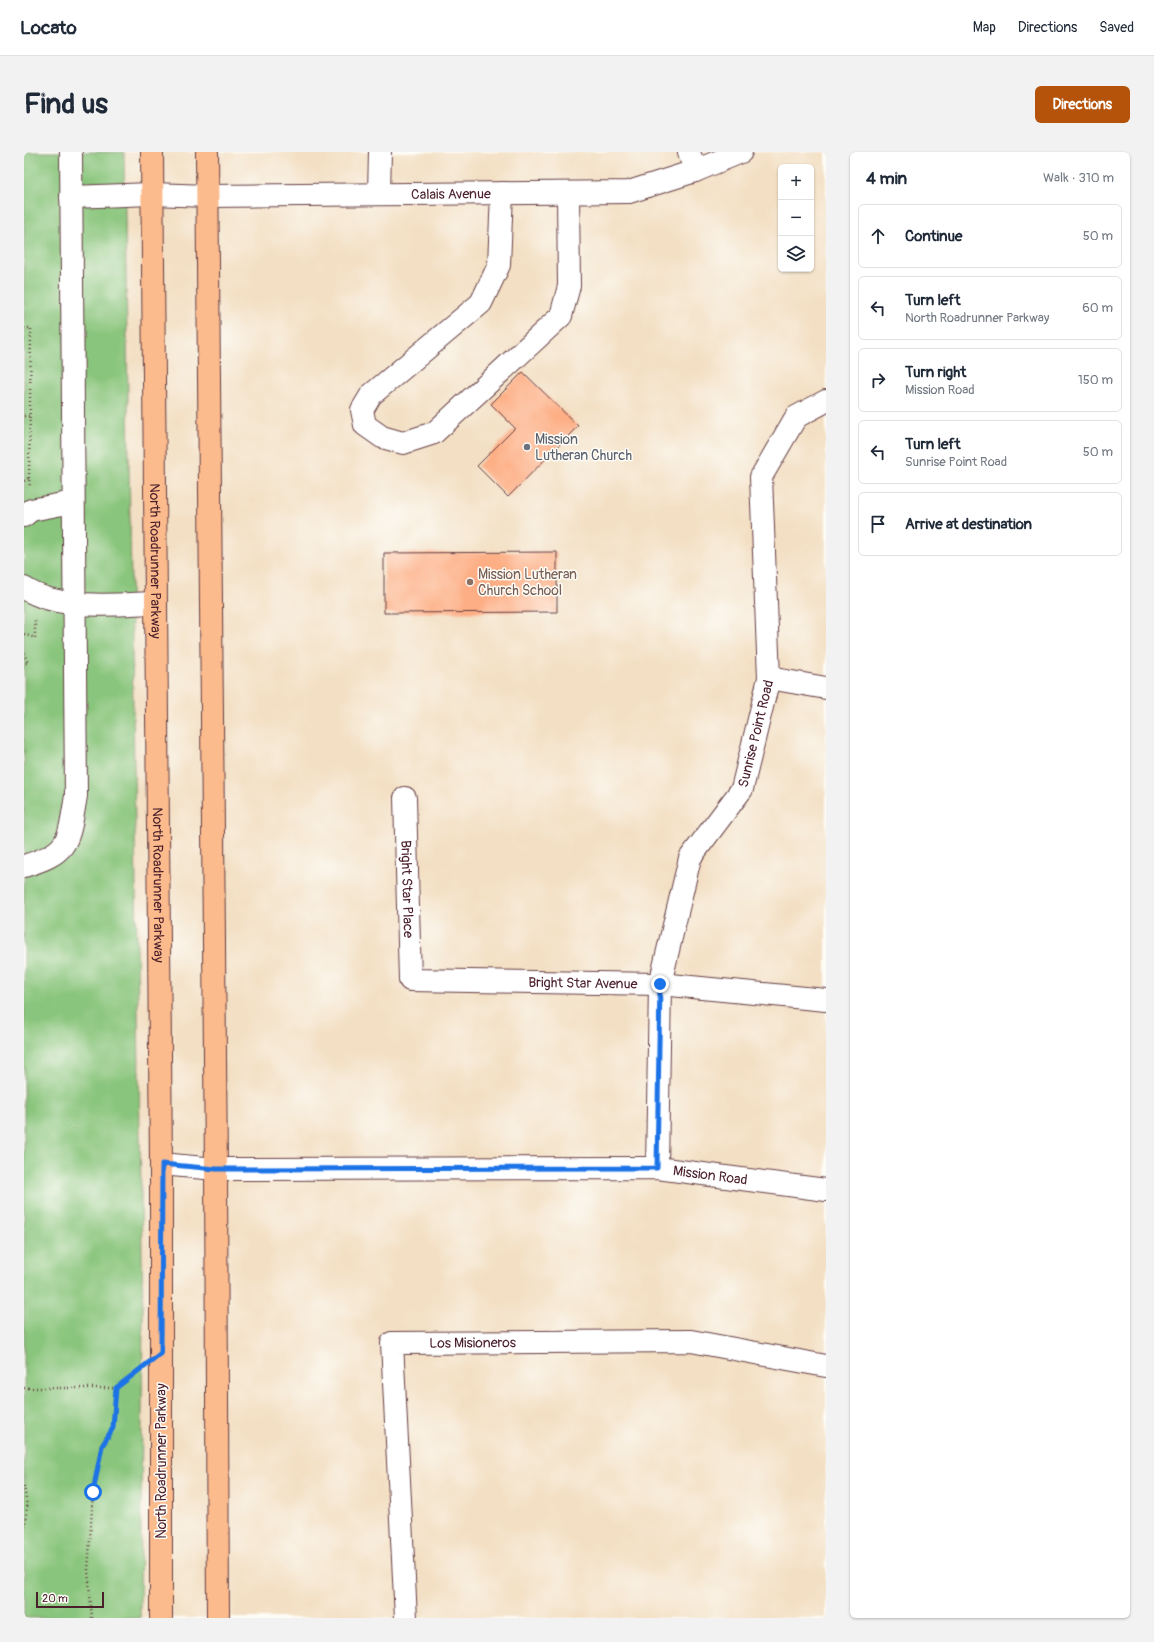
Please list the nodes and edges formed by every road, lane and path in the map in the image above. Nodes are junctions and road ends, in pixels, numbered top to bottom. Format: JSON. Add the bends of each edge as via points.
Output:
{"nodes":[{"id":1,"x":71,"y":152,"type":"edge"},
{"id":2,"x":152,"y":152,"type":"edge"},
{"id":3,"x":207,"y":152,"type":"edge"},
{"id":4,"x":380,"y":152,"type":"edge"},
{"id":5,"x":741,"y":152,"type":"edge"},
{"id":6,"x":692,"y":162,"type":"edge"},
{"id":7,"x":379,"y":193,"type":"junction"},
{"id":8,"x":502,"y":193,"type":"junction"},
{"id":9,"x":568,"y":193,"type":"junction"},
{"id":10,"x":152,"y":194,"type":"junction"},
{"id":11,"x":208,"y":196,"type":"junction"},
{"id":12,"x":71,"y":197,"type":"junction"},
{"id":13,"x":24,"y":328,"type":"edge"},
{"id":14,"x":826,"y":401,"type":"edge"},
{"id":15,"x":24,"y":416,"type":"edge"},
{"id":16,"x":30,"y":416,"type":"junction"},
{"id":17,"x":29,"y":478,"type":"dead end"},
{"id":18,"x":73,"y":502,"type":"junction"},
{"id":19,"x":24,"y":516,"type":"edge"},
{"id":20,"x":29,"y":592,"type":"edge"},
{"id":21,"x":156,"y":603,"type":"junction"},
{"id":22,"x":74,"y":604,"type":"junction"},
{"id":23,"x":24,"y":634,"type":"edge"},
{"id":24,"x":24,"y":653,"type":"edge"},
{"id":25,"x":24,"y":663,"type":"edge"},
{"id":26,"x":769,"y":678,"type":"junction"},
{"id":27,"x":826,"y":688,"type":"edge"},
{"id":28,"x":405,"y":798,"type":"dead end"},
{"id":29,"x":24,"y":866,"type":"edge"},
{"id":30,"x":410,"y":980,"type":"joint"},
{"id":31,"x":660,"y":984,"type":"junction"},
{"id":32,"x":826,"y":1000,"type":"edge"},
{"id":33,"x":162,"y":1164,"type":"junction"},
{"id":34,"x":657,"y":1168,"type":"junction"},
{"id":35,"x":216,"y":1169,"type":"junction"},
{"id":36,"x":826,"y":1190,"type":"edge"},
{"id":37,"x":161,"y":1353,"type":"junction"},
{"id":38,"x":826,"y":1366,"type":"edge"},
{"id":39,"x":24,"y":1388,"type":"edge"},
{"id":40,"x":116,"y":1388,"type":"junction"},
{"id":41,"x":24,"y":1486,"type":"edge"},
{"id":42,"x":24,"y":1532,"type":"edge"},
{"id":43,"x":92,"y":1618,"type":"edge"},
{"id":44,"x":161,"y":1618,"type":"edge"},
{"id":45,"x":218,"y":1618,"type":"edge"},
{"id":46,"x":406,"y":1618,"type":"edge"}],
"edges":[{"from":1,"to":12,"type":"street"},
{"from":2,"to":10,"type":"main road","name":"North Roadrunner Parkway"},
{"from":3,"to":11,"type":"main road"},
{"from":4,"to":7,"type":"street"},
{"from":5,"to":6,"type":"street","name":"Calais Avenue"},
{"from":6,"to":9,"type":"street","name":"Calais Avenue","via":[[628,192]]},
{"from":7,"to":8,"type":"street","name":"Calais Avenue"},
{"from":7,"to":11,"type":"street","name":"Calais Avenue"},
{"from":8,"to":9,"type":"street","name":"Calais Avenue"},
{"from":8,"to":9,"type":"street","via":[[499,265],[481,302],[371,395],[362,410],[365,425],[382,437],[403,443],[434,433],[561,316],[568,286]]},
{"from":10,"to":11,"type":"street","name":"Calais Avenue"},
{"from":10,"to":12,"type":"street","name":"Calais Avenue"},
{"from":10,"to":21,"type":"main road","name":"North Roadrunner Parkway"},
{"from":11,"to":35,"type":"main road"},
{"from":12,"to":18,"type":"street"},
{"from":13,"to":16,"type":"path","via":[[31,328]]},
{"from":14,"to":26,"type":"street","name":"Sunrise Point Road","via":[[796,417],[761,477]]},
{"from":15,"to":16,"type":"path"},
{"from":16,"to":17,"type":"path"},
{"from":18,"to":19,"type":"street","via":[[31,510]]},
{"from":18,"to":22,"type":"street"},
{"from":20,"to":22,"type":"street"},
{"from":20,"to":23,"type":"path","via":[[36,638]]},
{"from":21,"to":22,"type":"street"},
{"from":21,"to":33,"type":"main road","name":"North Roadrunner Parkway"},
{"from":22,"to":29,"type":"street","via":[[76,796],[70,833],[60,851],[44,860]]},
{"from":24,"to":25,"type":"path","via":[[28,663]]},
{"from":26,"to":27,"type":"street"},
{"from":26,"to":31,"type":"street","name":"Sunrise Point Road","via":[[742,789],[690,858]]},
{"from":28,"to":30,"type":"street","name":"Bright Star Place"},
{"from":30,"to":31,"type":"street","name":"Bright Star Avenue"},
{"from":31,"to":32,"type":"street","name":"Bright Star Avenue"},
{"from":31,"to":34,"type":"street","name":"Sunrise Point Road"},
{"from":33,"to":35,"type":"street","name":"Mission Road"},
{"from":33,"to":37,"type":"main road","name":"North Roadrunner Parkway"},
{"from":34,"to":35,"type":"street","name":"Mission Road"},
{"from":34,"to":36,"type":"street","name":"Mission Road"},
{"from":35,"to":45,"type":"main road"},
{"from":37,"to":40,"type":"path"},
{"from":37,"to":44,"type":"main road","name":"North Roadrunner Parkway"},
{"from":38,"to":46,"type":"street","name":"Los Misioneros","via":[[691,1341],[392,1342]]},
{"from":39,"to":40,"type":"path"},
{"from":40,"to":43,"type":"path","via":[[113,1428],[102,1446],[93,1492],[88,1571]]},
{"from":41,"to":42,"type":"path","via":[[27,1506]]}]}
